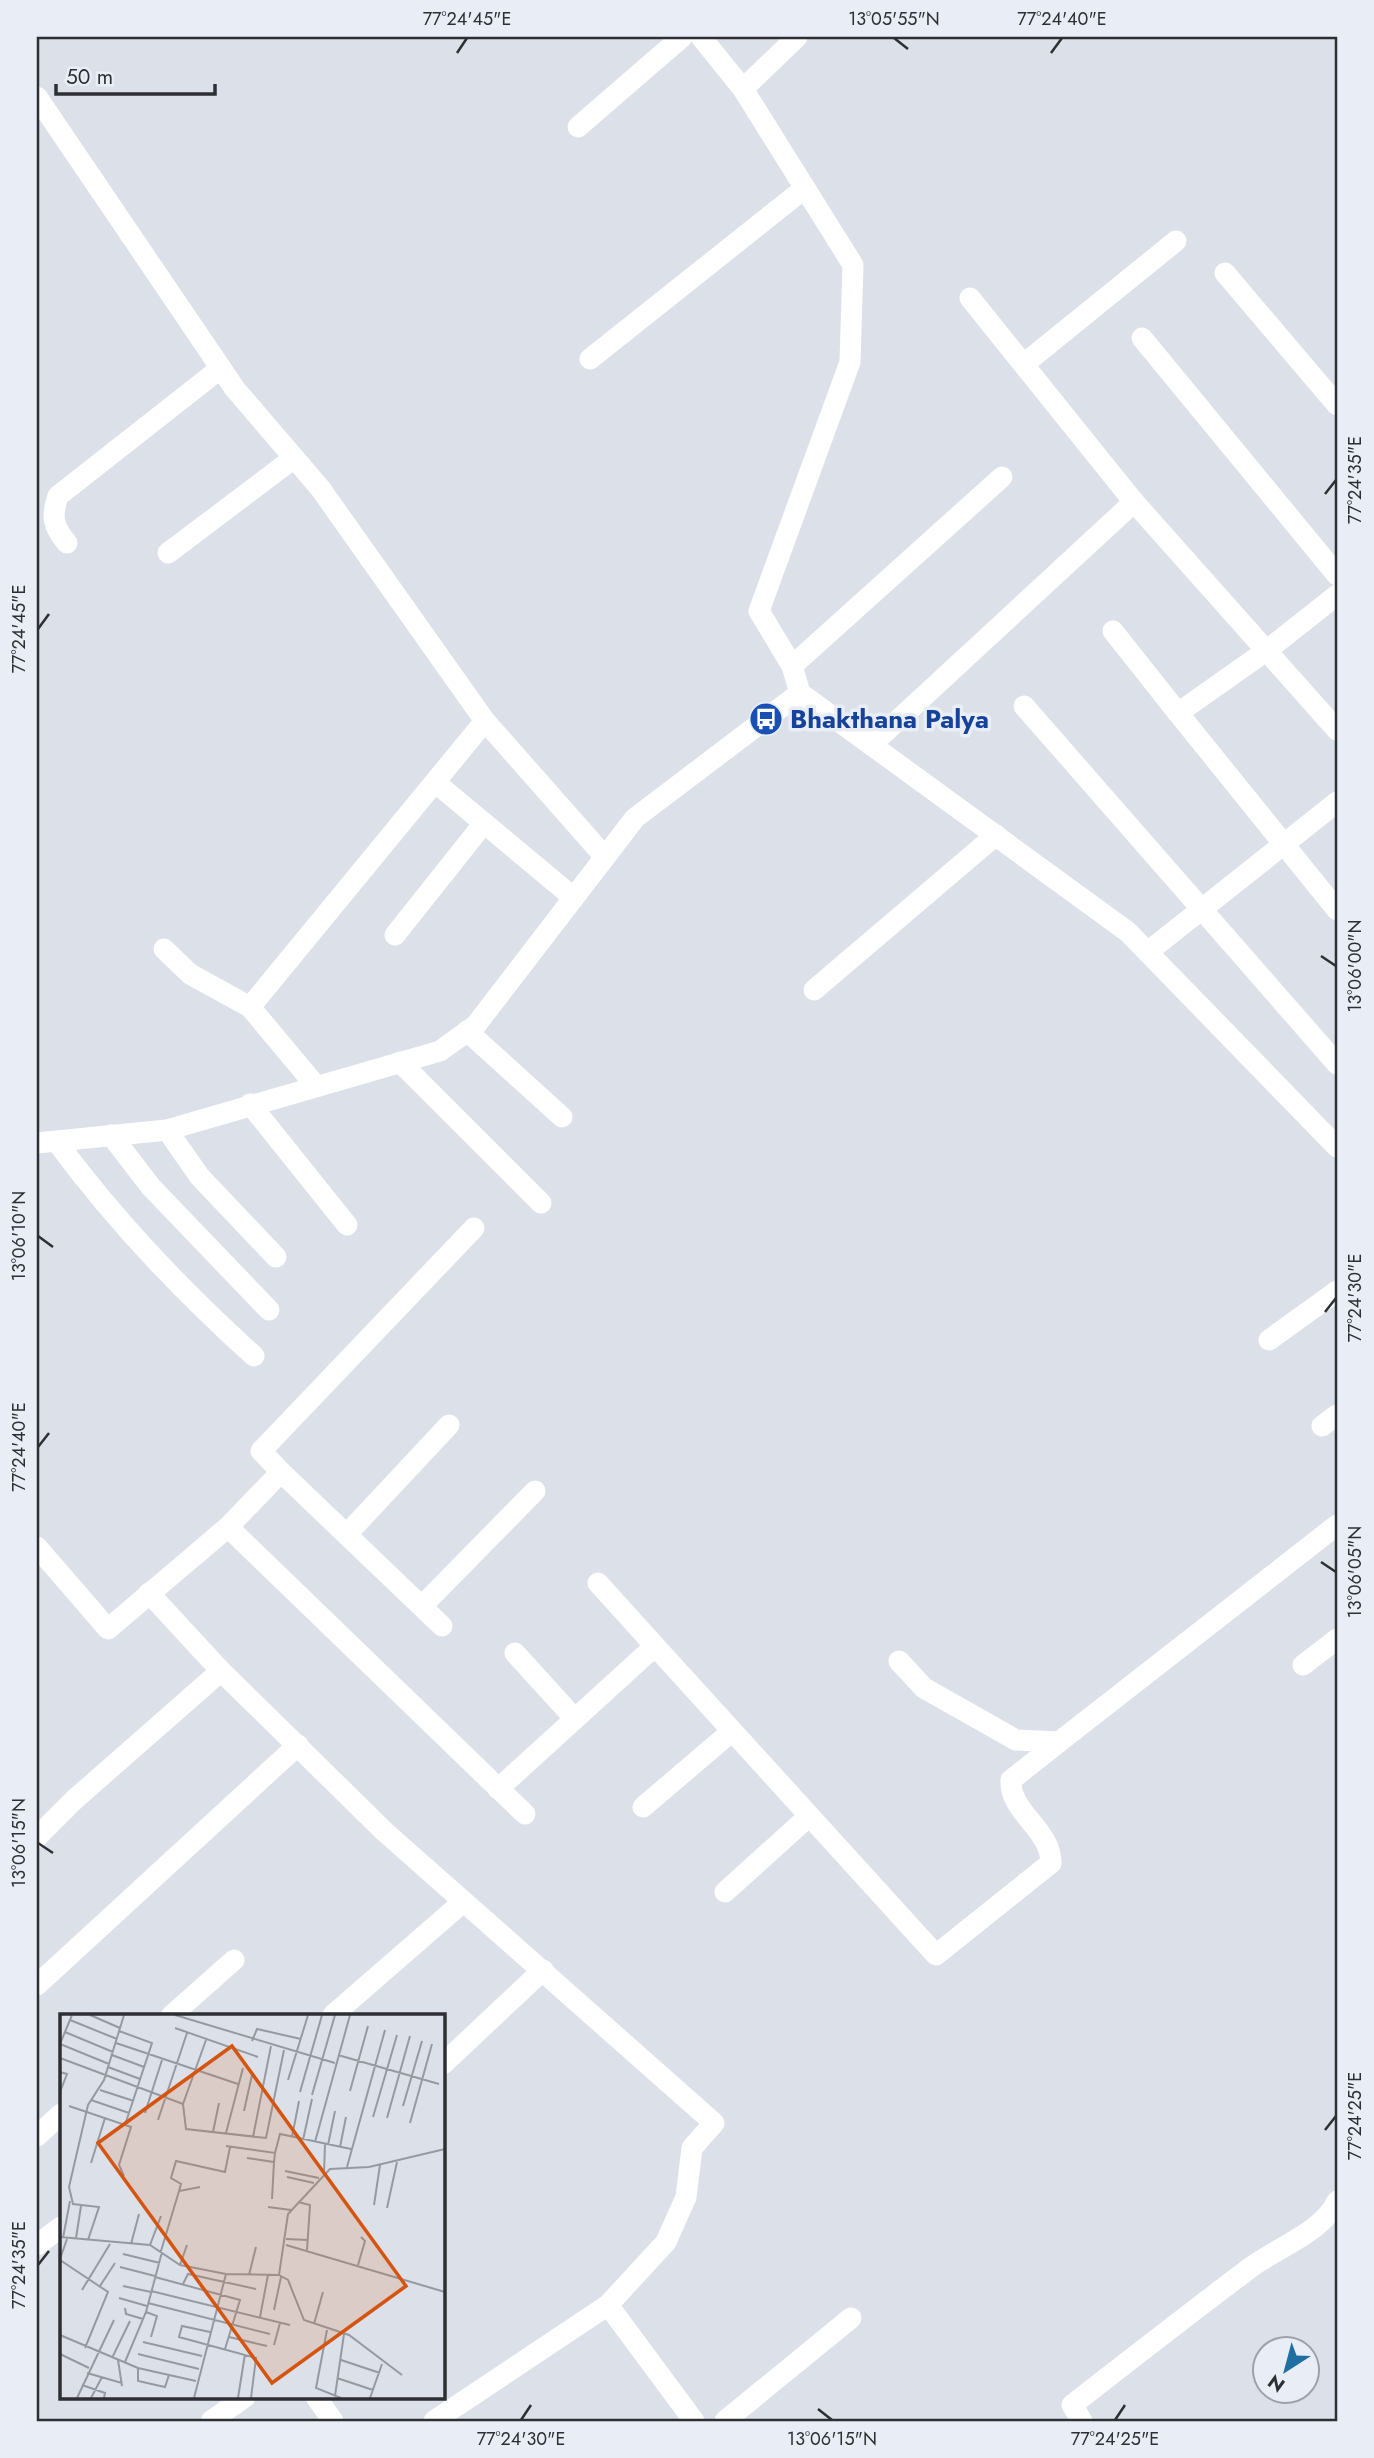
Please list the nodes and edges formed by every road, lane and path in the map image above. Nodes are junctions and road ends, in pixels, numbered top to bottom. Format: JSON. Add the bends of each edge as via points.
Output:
{"nodes":[{"id":1,"x":682,"y":37,"type":"edge"},
{"id":2,"x":701,"y":37,"type":"edge"},
{"id":3,"x":797,"y":37,"type":"edge"},
{"id":4,"x":743,"y":89,"type":"junction"},
{"id":5,"x":37,"y":97,"type":"edge"},
{"id":6,"x":578,"y":127,"type":"dead end"},
{"id":7,"x":805,"y":188,"type":"junction"},
{"id":8,"x":1176,"y":241,"type":"dead end"},
{"id":9,"x":1225,"y":273,"type":"dead end"},
{"id":10,"x":970,"y":298,"type":"dead end"},
{"id":11,"x":1142,"y":338,"type":"dead end"},
{"id":12,"x":590,"y":359,"type":"dead end"},
{"id":13,"x":1024,"y":364,"type":"junction"},
{"id":14,"x":221,"y":368,"type":"junction"},
{"id":15,"x":1337,"y":405,"type":"edge"},
{"id":16,"x":294,"y":458,"type":"junction"},
{"id":17,"x":1002,"y":477,"type":"dead end"},
{"id":18,"x":1134,"y":502,"type":"junction"},
{"id":19,"x":67,"y":543,"type":"dead end"},
{"id":20,"x":168,"y":553,"type":"dead end"},
{"id":21,"x":1337,"y":575,"type":"edge"},
{"id":22,"x":1337,"y":595,"type":"edge"},
{"id":23,"x":1113,"y":631,"type":"dead end"},
{"id":24,"x":1266,"y":651,"type":"junction"},
{"id":25,"x":792,"y":666,"type":"junction"},
{"id":26,"x":800,"y":693,"type":"junction"},
{"id":27,"x":1024,"y":706,"type":"dead end"},
{"id":28,"x":1178,"y":713,"type":"junction"},
{"id":29,"x":485,"y":721,"type":"junction"},
{"id":30,"x":1337,"y":730,"type":"edge"},
{"id":31,"x":871,"y":745,"type":"junction"},
{"id":32,"x":436,"y":783,"type":"junction"},
{"id":33,"x":1337,"y":802,"type":"edge"},
{"id":34,"x":484,"y":823,"type":"junction"},
{"id":35,"x":996,"y":835,"type":"junction"},
{"id":36,"x":1284,"y":845,"type":"junction"},
{"id":37,"x":606,"y":857,"type":"junction"},
{"id":38,"x":574,"y":898,"type":"junction"},
{"id":39,"x":1203,"y":910,"type":"junction"},
{"id":40,"x":1337,"y":910,"type":"edge"},
{"id":41,"x":395,"y":935,"type":"dead end"},
{"id":42,"x":164,"y":949,"type":"dead end"},
{"id":43,"x":1149,"y":951,"type":"junction"},
{"id":44,"x":814,"y":990,"type":"dead end"},
{"id":45,"x":250,"y":1007,"type":"junction"},
{"id":46,"x":467,"y":1031,"type":"junction"},
{"id":47,"x":400,"y":1062,"type":"junction"},
{"id":48,"x":1337,"y":1065,"type":"edge"},
{"id":49,"x":316,"y":1086,"type":"junction"},
{"id":50,"x":250,"y":1104,"type":"junction"},
{"id":51,"x":562,"y":1117,"type":"dead end"},
{"id":52,"x":167,"y":1130,"type":"junction"},
{"id":53,"x":111,"y":1135,"type":"junction"},
{"id":54,"x":47,"y":1143,"type":"edge"},
{"id":55,"x":1337,"y":1147,"type":"edge"},
{"id":56,"x":541,"y":1203,"type":"dead end"},
{"id":57,"x":347,"y":1225,"type":"dead end"},
{"id":58,"x":474,"y":1228,"type":"dead end"},
{"id":59,"x":276,"y":1257,"type":"dead end"},
{"id":60,"x":1337,"y":1291,"type":"edge"},
{"id":61,"x":269,"y":1310,"type":"dead end"},
{"id":62,"x":1269,"y":1340,"type":"dead end"},
{"id":63,"x":254,"y":1356,"type":"dead end"},
{"id":64,"x":449,"y":1425,"type":"dead end"},
{"id":65,"x":281,"y":1472,"type":"junction"},
{"id":66,"x":535,"y":1491,"type":"dead end"},
{"id":67,"x":1337,"y":1525,"type":"edge"},
{"id":68,"x":228,"y":1527,"type":"junction"},
{"id":69,"x":347,"y":1534,"type":"junction"},
{"id":70,"x":38,"y":1552,"type":"edge"},
{"id":71,"x":598,"y":1583,"type":"dead end"},
{"id":72,"x":149,"y":1593,"type":"junction"},
{"id":73,"x":422,"y":1606,"type":"junction"},
{"id":74,"x":442,"y":1626,"type":"dead end"},
{"id":75,"x":1337,"y":1639,"type":"edge"},
{"id":76,"x":654,"y":1646,"type":"junction"},
{"id":77,"x":515,"y":1653,"type":"dead end"},
{"id":78,"x":899,"y":1661,"type":"dead end"},
{"id":79,"x":1303,"y":1665,"type":"dead end"},
{"id":80,"x":221,"y":1671,"type":"junction"},
{"id":81,"x":575,"y":1718,"type":"junction"},
{"id":82,"x":731,"y":1732,"type":"junction"},
{"id":83,"x":1059,"y":1742,"type":"junction"},
{"id":84,"x":298,"y":1745,"type":"junction"},
{"id":85,"x":499,"y":1789,"type":"junction"},
{"id":86,"x":643,"y":1807,"type":"dead end"},
{"id":87,"x":525,"y":1814,"type":"dead end"},
{"id":88,"x":808,"y":1817,"type":"junction"},
{"id":89,"x":37,"y":1838,"type":"edge"},
{"id":90,"x":724,"y":1892,"type":"dead end"},
{"id":91,"x":464,"y":1902,"type":"junction"},
{"id":92,"x":234,"y":1960,"type":"dead end"},
{"id":93,"x":542,"y":1969,"type":"junction"},
{"id":94,"x":37,"y":1985,"type":"edge"},
{"id":95,"x":173,"y":2014,"type":"edge"},
{"id":96,"x":334,"y":2014,"type":"edge"},
{"id":97,"x":444,"y":2063,"type":"edge"},
{"id":98,"x":60,"y":2115,"type":"edge"},
{"id":99,"x":37,"y":2136,"type":"edge"},
{"id":100,"x":1337,"y":2201,"type":"edge"},
{"id":101,"x":60,"y":2228,"type":"edge"},
{"id":102,"x":37,"y":2245,"type":"edge"},
{"id":103,"x":608,"y":2305,"type":"junction"},
{"id":104,"x":851,"y":2318,"type":"dead end"},
{"id":105,"x":244,"y":2398,"type":"edge"},
{"id":106,"x":317,"y":2398,"type":"edge"},
{"id":107,"x":211,"y":2421,"type":"edge"},
{"id":108,"x":333,"y":2421,"type":"edge"},
{"id":109,"x":435,"y":2421,"type":"edge"},
{"id":110,"x":694,"y":2421,"type":"edge"},
{"id":111,"x":725,"y":2421,"type":"edge"},
{"id":112,"x":1082,"y":2421,"type":"edge"}],
"edges":[{"from":1,"to":6,"type":"street"},
{"from":2,"to":4,"type":"street"},
{"from":3,"to":4,"type":"street"},
{"from":4,"to":7,"type":"street"},
{"from":5,"to":14,"type":"street"},
{"from":7,"to":12,"type":"street"},
{"from":7,"to":25,"type":"street","via":[[853,265],[850,362],[759,611]]},
{"from":8,"to":13,"type":"street"},
{"from":9,"to":15,"type":"street"},
{"from":10,"to":13,"type":"street"},
{"from":11,"to":21,"type":"street"},
{"from":13,"to":18,"type":"street"},
{"from":14,"to":16,"type":"street"},
{"from":14,"to":19,"type":"street","via":[[58,496],[52,511],[56,530]]},
{"from":16,"to":20,"type":"street"},
{"from":16,"to":29,"type":"street"},
{"from":17,"to":25,"type":"street"},
{"from":18,"to":24,"type":"street"},
{"from":18,"to":31,"type":"street"},
{"from":22,"to":24,"type":"street"},
{"from":23,"to":28,"type":"street"},
{"from":24,"to":28,"type":"street"},
{"from":24,"to":30,"type":"street"},
{"from":25,"to":26,"type":"street"},
{"from":26,"to":31,"type":"street"},
{"from":26,"to":37,"type":"street","via":[[635,818]]},
{"from":27,"to":39,"type":"street"},
{"from":28,"to":36,"type":"street"},
{"from":29,"to":32,"type":"street"},
{"from":29,"to":37,"type":"street"},
{"from":31,"to":35,"type":"street"},
{"from":32,"to":34,"type":"street"},
{"from":32,"to":45,"type":"street"},
{"from":33,"to":36,"type":"street"},
{"from":34,"to":38,"type":"street"},
{"from":34,"to":41,"type":"street"},
{"from":35,"to":43,"type":"street"},
{"from":35,"to":44,"type":"street"},
{"from":36,"to":39,"type":"street"},
{"from":36,"to":40,"type":"street"},
{"from":37,"to":38,"type":"street"},
{"from":38,"to":46,"type":"street"},
{"from":39,"to":43,"type":"street"},
{"from":39,"to":48,"type":"street"},
{"from":42,"to":45,"type":"street","via":[[190,974]]},
{"from":43,"to":55,"type":"street"},
{"from":45,"to":49,"type":"street"},
{"from":46,"to":47,"type":"street","via":[[440,1051]]},
{"from":46,"to":51,"type":"street"},
{"from":47,"to":49,"type":"street"},
{"from":47,"to":56,"type":"street"},
{"from":49,"to":50,"type":"street"},
{"from":50,"to":52,"type":"street"},
{"from":50,"to":57,"type":"street"},
{"from":52,"to":53,"type":"street"},
{"from":52,"to":59,"type":"street","via":[[200,1177]]},
{"from":53,"to":54,"type":"street"},
{"from":53,"to":61,"type":"street","via":[[151,1187]]},
{"from":54,"to":63,"type":"street","via":[[189,1297]]},
{"from":58,"to":65,"type":"street","via":[[261,1451]]},
{"from":60,"to":62,"type":"street"},
{"from":64,"to":69,"type":"street"},
{"from":65,"to":68,"type":"street"},
{"from":65,"to":69,"type":"street"},
{"from":66,"to":73,"type":"street"},
{"from":67,"to":83,"type":"street"},
{"from":68,"to":72,"type":"street"},
{"from":68,"to":85,"type":"street"},
{"from":69,"to":73,"type":"street"},
{"from":70,"to":72,"type":"street","via":[[108,1629]]},
{"from":71,"to":76,"type":"street"},
{"from":72,"to":80,"type":"street"},
{"from":73,"to":74,"type":"street"},
{"from":75,"to":79,"type":"street"},
{"from":76,"to":81,"type":"street"},
{"from":76,"to":82,"type":"street"},
{"from":77,"to":81,"type":"street"},
{"from":78,"to":83,"type":"street","via":[[924,1688],[1016,1740]]},
{"from":80,"to":84,"type":"street"},
{"from":80,"to":89,"type":"street"},
{"from":81,"to":85,"type":"street"},
{"from":82,"to":86,"type":"street"},
{"from":82,"to":88,"type":"street"},
{"from":83,"to":88,"type":"street","via":[[1011,1780],[1010,1794],[1051,1849],[1051,1863],[936,1955]]},
{"from":84,"to":91,"type":"street"},
{"from":84,"to":94,"type":"street"},
{"from":85,"to":87,"type":"street"},
{"from":88,"to":90,"type":"street"},
{"from":91,"to":93,"type":"street"},
{"from":91,"to":96,"type":"street"},
{"from":92,"to":95,"type":"street"},
{"from":93,"to":97,"type":"street"},
{"from":93,"to":103,"type":"street","via":[[713,2123],[692,2148],[686,2197],[666,2242]]},
{"from":98,"to":99,"type":"street"},
{"from":100,"to":112,"type":"street","via":[[1312,2227],[1252,2266],[1072,2405]]},
{"from":101,"to":102,"type":"street"},
{"from":103,"to":109,"type":"street"},
{"from":103,"to":110,"type":"street"},
{"from":104,"to":111,"type":"street"},
{"from":105,"to":107,"type":"street"},
{"from":106,"to":108,"type":"street"}]}
